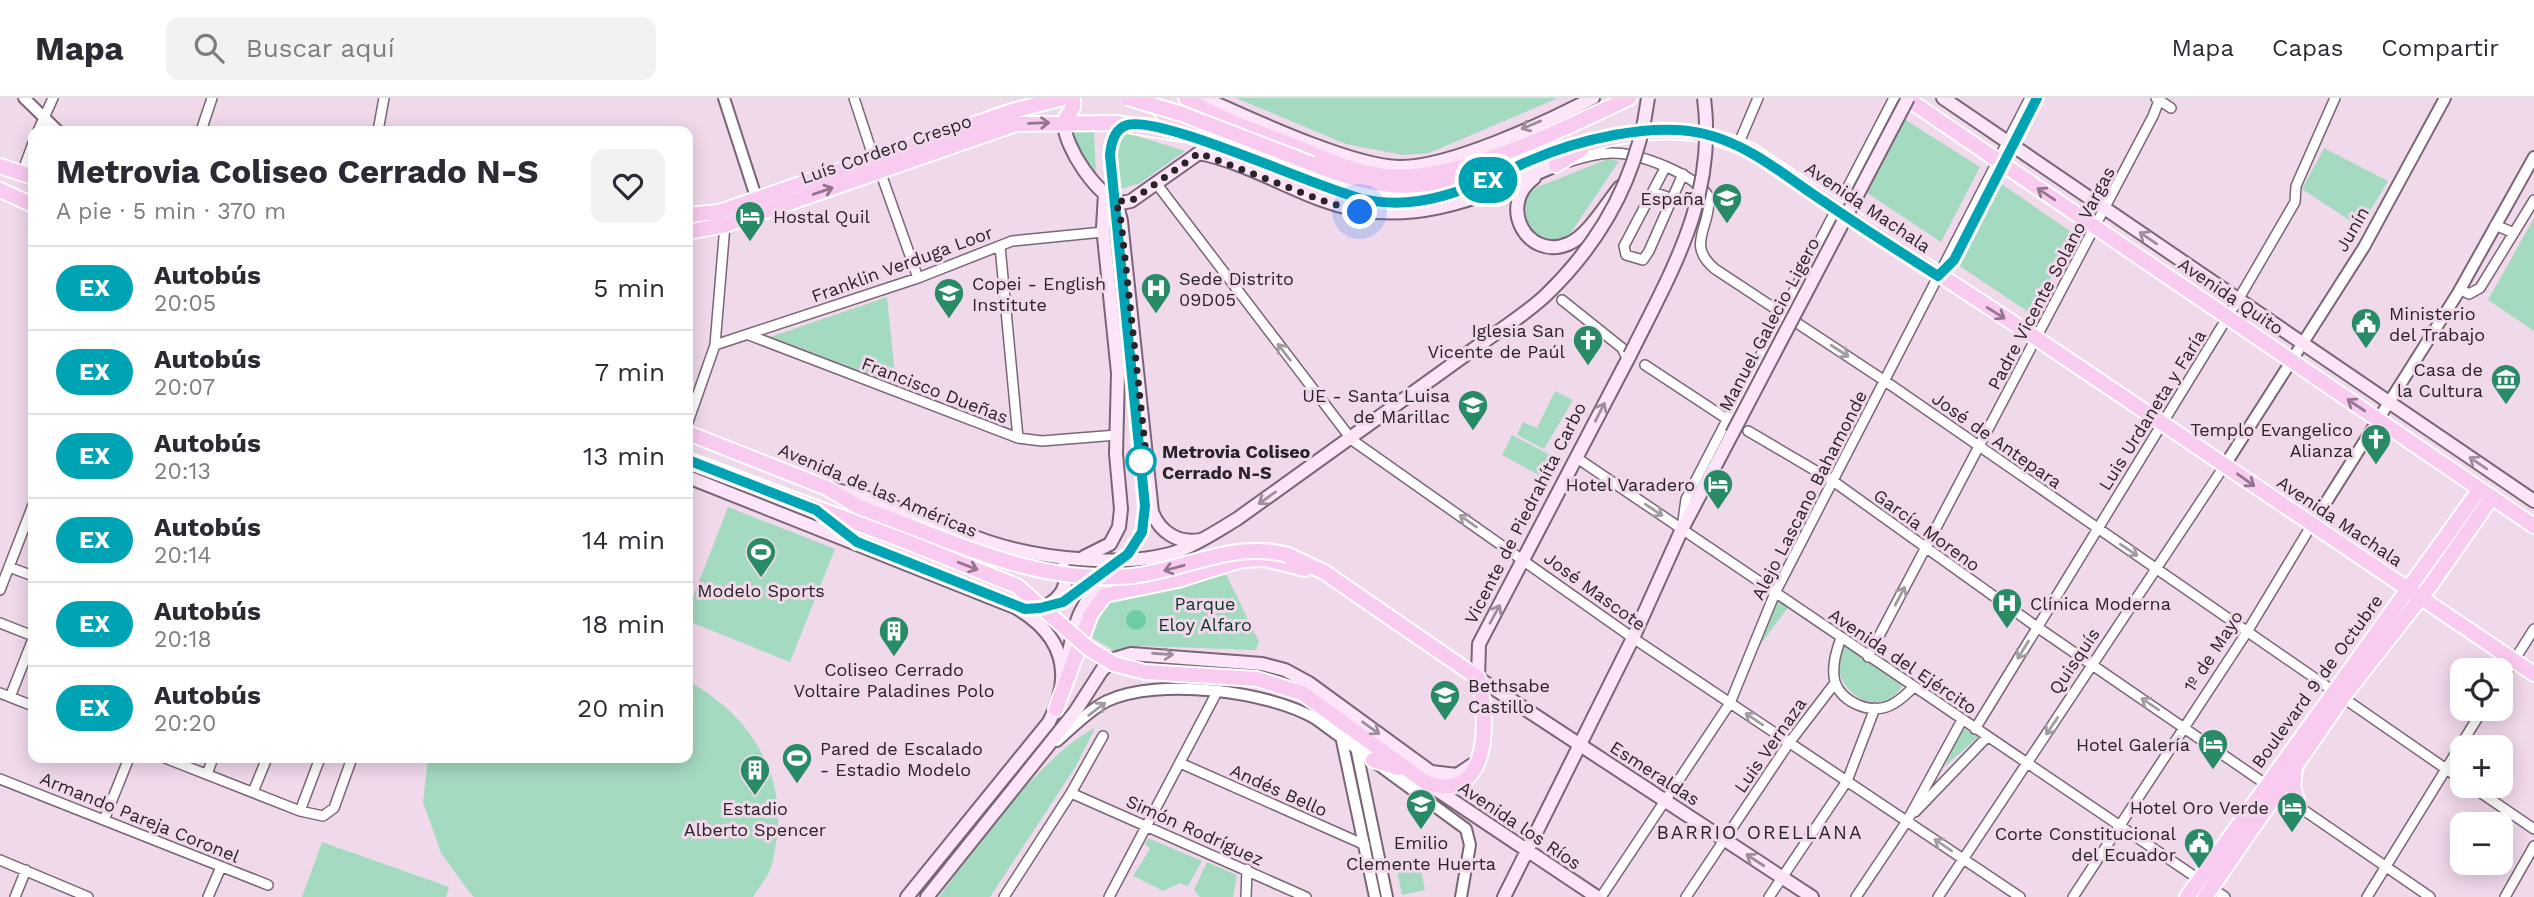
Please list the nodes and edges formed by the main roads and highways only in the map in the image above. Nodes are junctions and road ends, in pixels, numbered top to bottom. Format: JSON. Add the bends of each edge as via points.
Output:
{"nodes":[{"id":1,"x":1021,"y":98,"type":"edge"},
{"id":2,"x":1063,"y":98,"type":"edge"},
{"id":3,"x":1073,"y":98,"type":"edge"},
{"id":4,"x":1128,"y":98,"type":"edge"},
{"id":5,"x":1150,"y":98,"type":"edge"},
{"id":6,"x":1186,"y":98,"type":"edge"},
{"id":7,"x":1204,"y":98,"type":"edge"},
{"id":8,"x":1629,"y":98,"type":"edge"},
{"id":9,"x":1648,"y":98,"type":"edge"},
{"id":10,"x":1704,"y":98,"type":"edge"},
{"id":11,"x":1907,"y":98,"type":"edge"},
{"id":12,"x":1943,"y":98,"type":"edge"},
{"id":13,"x":1590,"y":99,"type":"edge"},
{"id":14,"x":1064,"y":122,"type":"junction"},
{"id":15,"x":947,"y":133,"type":"junction"},
{"id":16,"x":1594,"y":142,"type":"junction"},
{"id":17,"x":1223,"y":149,"type":"junction"},
{"id":18,"x":1505,"y":153,"type":"junction"},
{"id":19,"x":877,"y":165,"type":"junction"},
{"id":20,"x":1556,"y":165,"type":"junction"},
{"id":21,"x":0,"y":166,"type":"edge"},
{"id":22,"x":27,"y":175,"type":"edge"},
{"id":23,"x":1629,"y":176,"type":"junction"},
{"id":24,"x":4,"y":192,"type":"edge"},
{"id":25,"x":1110,"y":198,"type":"junction"},
{"id":26,"x":28,"y":201,"type":"edge"},
{"id":27,"x":693,"y":215,"type":"edge"},
{"id":28,"x":693,"y":231,"type":"edge"},
{"id":29,"x":693,"y":435,"type":"edge"},
{"id":30,"x":693,"y":462,"type":"edge"},
{"id":31,"x":693,"y":479,"type":"edge"},
{"id":32,"x":827,"y":488,"type":"junction"},
{"id":33,"x":2486,"y":493,"type":"junction"},
{"id":34,"x":2534,"y":501,"type":"edge"},
{"id":35,"x":816,"y":510,"type":"junction"},
{"id":36,"x":2534,"y":526,"type":"edge"},
{"id":37,"x":907,"y":533,"type":"junction"},
{"id":38,"x":1207,"y":538,"type":"junction"},
{"id":39,"x":857,"y":542,"type":"junction"},
{"id":40,"x":1042,"y":554,"type":"junction"},
{"id":41,"x":1084,"y":557,"type":"junction"},
{"id":42,"x":1136,"y":559,"type":"junction"},
{"id":43,"x":1324,"y":572,"type":"junction"},
{"id":44,"x":2407,"y":589,"type":"junction"},
{"id":45,"x":2421,"y":598,"type":"junction"},
{"id":46,"x":1015,"y":607,"type":"junction"},
{"id":47,"x":2393,"y":608,"type":"junction"},
{"id":48,"x":2534,"y":674,"type":"edge"},
{"id":49,"x":1478,"y":678,"type":"junction"},
{"id":50,"x":1060,"y":692,"type":"junction"},
{"id":51,"x":2338,"y":694,"type":"junction"},
{"id":52,"x":1318,"y":705,"type":"junction"},
{"id":53,"x":1056,"y":709,"type":"junction"},
{"id":54,"x":1338,"y":734,"type":"road end"},
{"id":55,"x":1580,"y":744,"type":"junction"},
{"id":56,"x":1482,"y":746,"type":"junction"},
{"id":57,"x":1373,"y":760,"type":"road end"},
{"id":58,"x":2298,"y":761,"type":"junction"},
{"id":59,"x":1419,"y":778,"type":"junction"},
{"id":60,"x":2272,"y":787,"type":"junction"},
{"id":61,"x":2298,"y":804,"type":"road end"},
{"id":62,"x":1525,"y":851,"type":"junction"},
{"id":63,"x":2205,"y":888,"type":"edge"},
{"id":64,"x":907,"y":897,"type":"edge"},
{"id":65,"x":927,"y":897,"type":"edge"},
{"id":66,"x":1504,"y":897,"type":"edge"},
{"id":67,"x":1599,"y":897,"type":"edge"},
{"id":68,"x":1812,"y":897,"type":"edge"},
{"id":69,"x":2187,"y":897,"type":"edge"}],
"edges":[{"from":1,"to":15,"type":"main road"},
{"from":2,"to":15,"type":"main road","name":"Luís Cordero Crespo"},
{"from":3,"to":14,"type":"main road"},
{"from":4,"to":18,"type":"main road","bridge":true,"via":[[1368,183],[1401,187],[1447,180]]},
{"from":5,"to":17,"type":"main road","name":"Avenida Machala","via":[[1172,123]]},
{"from":6,"to":18,"type":"main road","via":[[1219,117],[1375,174],[1432,173]]},
{"from":13,"to":7,"type":"main road","one_way":true,"via":[[1458,156],[1399,167],[1347,155]]},
{"from":8,"to":18,"type":"main road"},
{"from":9,"to":23,"type":"main road","bridge":true},
{"from":49,"to":10,"type":"main road","name":"Vicente de Piedrahíta Carbo","one_way":true,"bridge":true,"via":[[1479,644],[1679,256],[1696,212],[1706,158]]},
{"from":33,"to":11,"type":"main road","name":"Avenida Quito","one_way":true,"via":[[2378,420],[2288,367],[2228,317]]},
{"from":11,"to":55,"type":"main road","name":"Manuel Galecio Ligero","bridge":true,"via":[[1682,529]]},
{"from":34,"to":12,"type":"main road","name":"Avenida Quito","one_way":true},
{"from":14,"to":17,"type":"main road","name":"Luís Cordero Crespo","via":[[1116,122],[1161,129]]},
{"from":19,"to":14,"type":"main road","name":"Luís Cordero Crespo","one_way":true,"via":[[1016,124]]},
{"from":14,"to":25,"type":"main road","via":[[1070,149]]},
{"from":15,"to":19,"type":"main road"},
{"from":16,"to":17,"type":"main road","name":"Avenida Machala","via":[[1555,151],[1450,195],[1406,203],[1350,196]]},
{"from":16,"to":20,"type":"main road"},
{"from":16,"to":44,"type":"main road","name":"Avenida Machala","one_way":true,"via":[[1632,132],[1671,130],[1702,133],[1738,145],[2036,338]]},
{"from":19,"to":27,"type":"main road","via":[[719,212]]},
{"from":28,"to":19,"type":"main road","name":"Luís Cordero Crespo","one_way":true,"via":[[725,225]]},
{"from":20,"to":23,"type":"main road","bridge":true,"via":[[1520,192],[1517,218],[1526,234],[1551,246],[1578,238]]},
{"from":20,"to":25,"type":"main road","via":[[1456,205],[1399,214],[1340,207],[1199,153],[1131,201]]},
{"from":21,"to":22,"type":"main road"},
{"from":23,"to":38,"type":"main road","one_way":true,"bridge":true,"via":[[1602,227],[1544,297],[1352,440]]},
{"from":24,"to":26,"type":"main road"},
{"from":25,"to":38,"type":"main road","via":[[1121,221],[1152,512],[1171,536],[1195,541]]},
{"from":25,"to":41,"type":"main road","via":[[1103,233],[1118,373],[1119,527],[1110,544]]},
{"from":29,"to":32,"type":"main road","name":"Avenida de las Américas"},
{"from":30,"to":35,"type":"main road","name":"Avenida de las Américas"},
{"from":31,"to":39,"type":"main road"},
{"from":32,"to":37,"type":"main road","name":"Avenida de las Américas"},
{"from":32,"to":40,"type":"main road","via":[[864,495],[1003,546]]},
{"from":33,"to":36,"type":"main road","name":"Avenida Quito"},
{"from":33,"to":44,"type":"main road","name":"Boulevard 9 de Octubre"},
{"from":33,"to":45,"type":"main road","name":"Boulevard 9 de Octubre"},
{"from":35,"to":37,"type":"main road","name":"Avenida de las Américas"},
{"from":35,"to":39,"type":"main road"},
{"from":43,"to":37,"type":"main road","name":"Avenida de las Américas","one_way":true,"bridge":true,"via":[[1288,555],[1245,550],[1149,574],[1074,575],[1010,564]]},
{"from":37,"to":52,"type":"main road","name":"Avenida de las Américas","one_way":true,"bridge":true,"via":[[1017,586],[1088,648],[1114,664],[1145,672],[1257,679],[1293,688]]},
{"from":38,"to":42,"type":"main road","via":[[1172,553]]},
{"from":39,"to":46,"type":"main road"},
{"from":40,"to":41,"type":"main road"},
{"from":40,"to":46,"type":"main road","via":[[1065,570],[1064,589],[1040,608]]},
{"from":41,"to":42,"type":"main road"},
{"from":42,"to":50,"type":"main road","via":[[1103,581],[1081,607]]},
{"from":43,"to":49,"type":"main road","name":"Avenida de las Américas"},
{"from":43,"to":53,"type":"main road","via":[[1265,559],[1242,560],[1178,580],[1112,591],[1095,605]]},
{"from":44,"to":45,"type":"main road","name":"Avenida Machala"},
{"from":44,"to":47,"type":"main road","name":"Boulevard 9 de Octubre"},
{"from":45,"to":47,"type":"main road"},
{"from":45,"to":48,"type":"main road","name":"Avenida Machala"},
{"from":45,"to":51,"type":"main road","name":"Boulevard 9 de Octubre"},
{"from":46,"to":50,"type":"main road","via":[[1039,622],[1054,642],[1062,666]]},
{"from":47,"to":51,"type":"main road","name":"Boulevard 9 de Octubre"},
{"from":49,"to":55,"type":"main road","name":"Esmeraldas"},
{"from":49,"to":56,"type":"main road","name":"Vicente de Piedrahíta Carbo","via":[[1486,709]]},
{"from":50,"to":53,"type":"main road"},
{"from":51,"to":58,"type":"main road","name":"Boulevard 9 de Octubre"},
{"from":51,"to":60,"type":"main road","name":"Boulevard 9 de Octubre"},
{"from":52,"to":54,"type":"main road"},
{"from":52,"to":59,"type":"main road","name":"Avenida de las Américas"},
{"from":53,"to":64,"type":"main road"},
{"from":55,"to":62,"type":"main road","name":"Manuel Galecio Ligero"},
{"from":68,"to":55,"type":"main road","name":"Esmeraldas","one_way":true},
{"from":56,"to":59,"type":"main road","name":"Vicente de Piedrahíta Carbo","via":[[1475,770],[1461,783],[1440,787]]},
{"from":65,"to":56,"type":"main road","one_way":true,"via":[[1108,664],[1122,656],[1139,653],[1284,670],[1440,775],[1468,770]]},
{"from":57,"to":59,"type":"main road","name":"Vicente de Piedrahíta Carbo"},
{"from":58,"to":60,"type":"main road","name":"Boulevard 9 de Octubre"},
{"from":58,"to":61,"type":"main road","via":[[2293,782]]},
{"from":59,"to":62,"type":"main road","name":"Avenida los Ríos"},
{"from":60,"to":63,"type":"main road","name":"Boulevard 9 de Octubre"},
{"from":62,"to":66,"type":"main road","name":"Manuel Galecio Ligero"},
{"from":62,"to":67,"type":"main road","name":"Avenida los Ríos"},
{"from":63,"to":69,"type":"main road","name":"Boulevard 9 de Octubre"}]}
